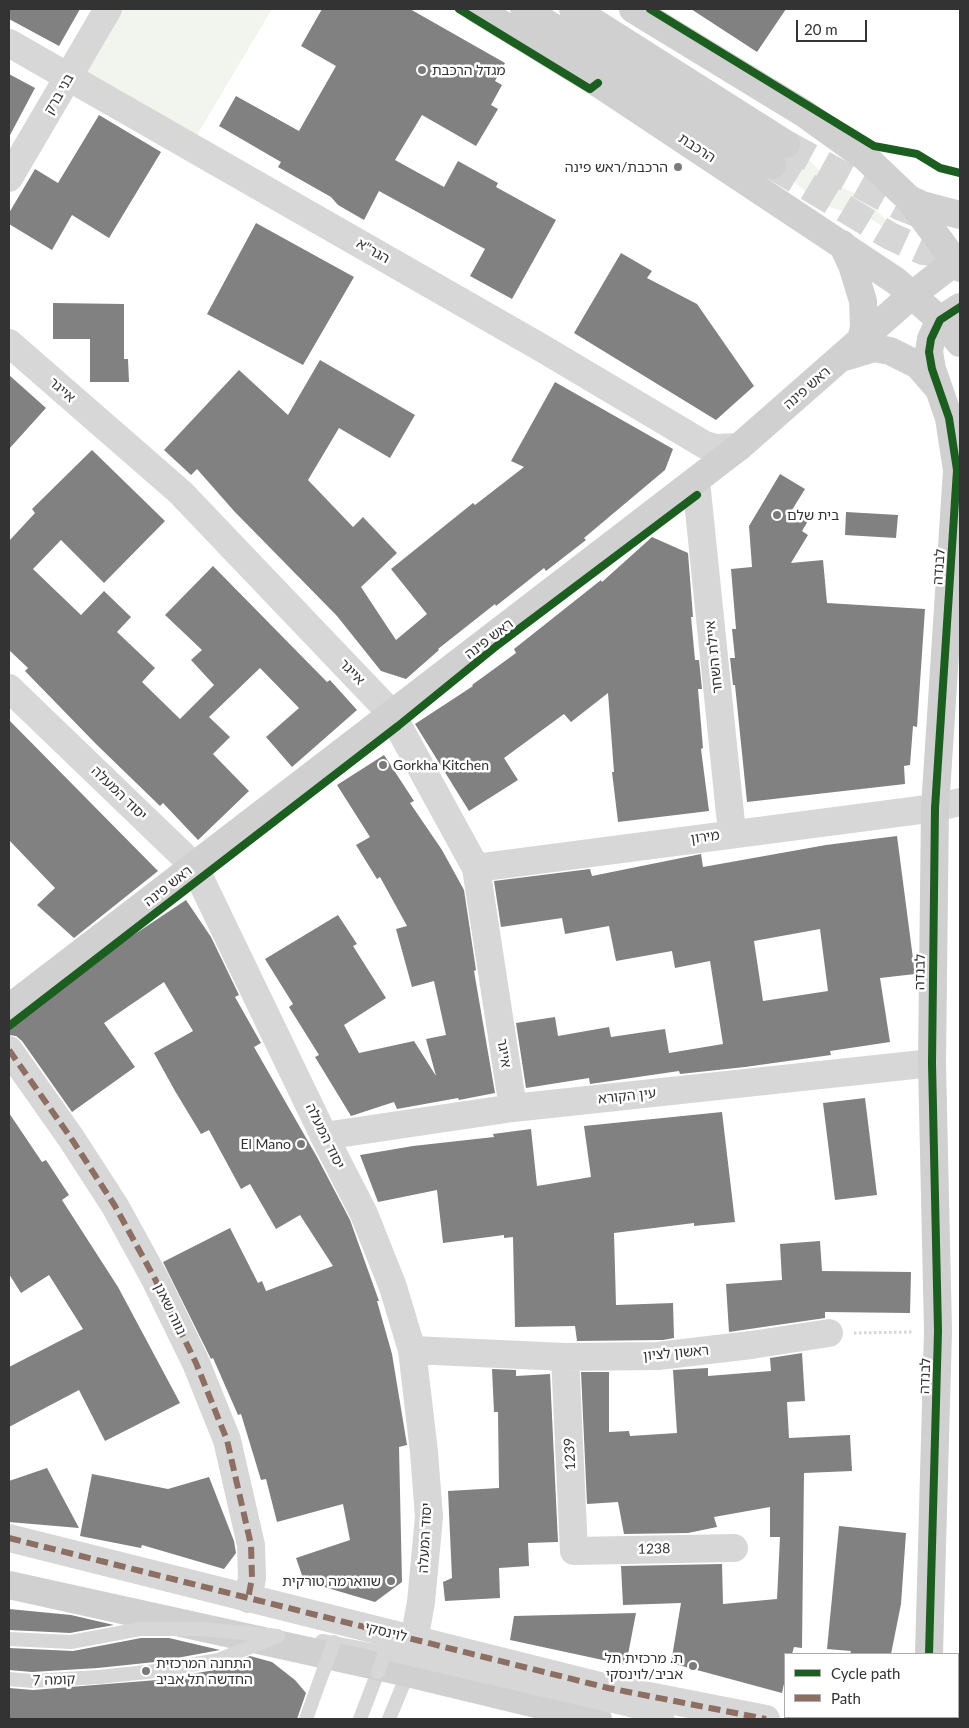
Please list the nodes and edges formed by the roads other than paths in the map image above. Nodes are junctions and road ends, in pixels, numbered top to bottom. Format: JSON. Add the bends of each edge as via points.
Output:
{"nodes":[{"id":1,"x":108,"y":9,"type":"edge"},
{"id":2,"x":477,"y":9,"type":"edge"},
{"id":3,"x":524,"y":9,"type":"edge"},
{"id":4,"x":573,"y":9,"type":"edge"},
{"id":5,"x":633,"y":9,"type":"edge"},
{"id":6,"x":9,"y":43,"type":"edge"},
{"id":7,"x":68,"y":77,"type":"junction"},
{"id":8,"x":9,"y":178,"type":"edge"},
{"id":9,"x":909,"y":199,"type":"junction"},
{"id":10,"x":960,"y":215,"type":"edge"},
{"id":11,"x":842,"y":244,"type":"junction"},
{"id":12,"x":959,"y":262,"type":"edge"},
{"id":13,"x":912,"y":295,"type":"junction"},
{"id":14,"x":950,"y":314,"type":"edge"},
{"id":15,"x":960,"y":342,"type":"edge"},
{"id":16,"x":9,"y":343,"type":"edge"},
{"id":17,"x":852,"y":349,"type":"junction"},
{"id":18,"x":939,"y":389,"type":"junction"},
{"id":19,"x":739,"y":447,"type":"junction"},
{"id":20,"x":696,"y":481,"type":"junction"},
{"id":21,"x":9,"y":688,"type":"edge"},
{"id":22,"x":391,"y":713,"type":"junction"},
{"id":23,"x":947,"y":805,"type":"edge"},
{"id":24,"x":732,"y":833,"type":"junction"},
{"id":25,"x":194,"y":866,"type":"junction"},
{"id":26,"x":476,"y":868,"type":"junction"},
{"id":27,"x":9,"y":1008,"type":"edge"},
{"id":28,"x":9,"y":1050,"type":"edge"},
{"id":29,"x":932,"y":1063,"type":"junction"},
{"id":30,"x":513,"y":1108,"type":"junction"},
{"id":31,"x":324,"y":1136,"type":"junction"},
{"id":32,"x":829,"y":1333,"type":"road end"},
{"id":33,"x":412,"y":1350,"type":"junction"},
{"id":34,"x":565,"y":1357,"type":"junction"},
{"id":35,"x":9,"y":1538,"type":"edge"},
{"id":36,"x":734,"y":1548,"type":"dead end"},
{"id":37,"x":574,"y":1550,"type":"joint"},
{"id":38,"x":9,"y":1585,"type":"edge"},
{"id":39,"x":248,"y":1599,"type":"junction"},
{"id":40,"x":278,"y":1636,"type":"junction"},
{"id":41,"x":9,"y":1639,"type":"edge"},
{"id":42,"x":416,"y":1640,"type":"junction"},
{"id":43,"x":334,"y":1642,"type":"junction"},
{"id":44,"x":385,"y":1653,"type":"junction"},
{"id":45,"x":929,"y":1653,"type":"edge"},
{"id":46,"x":408,"y":1673,"type":"junction"},
{"id":47,"x":9,"y":1680,"type":"edge"},
{"id":48,"x":306,"y":1719,"type":"edge"},
{"id":49,"x":360,"y":1719,"type":"edge"},
{"id":50,"x":389,"y":1719,"type":"edge"},
{"id":51,"x":598,"y":1719,"type":"edge"},
{"id":52,"x":668,"y":1719,"type":"edge"},
{"id":53,"x":766,"y":1719,"type":"edge"}],
"edges":[{"from":1,"to":7,"type":"street","name":"בני ברק"},
{"from":2,"to":11,"type":"street","name":"הרכבת","via":[[598,83]]},
{"from":3,"to":4,"type":"street","via":[[779,154]]},
{"from":5,"to":9,"type":"street","via":[[805,114],[865,157]]},
{"from":6,"to":7,"type":"street","name":"הגר\"א"},
{"from":7,"to":8,"type":"street","name":"בני ברק"},
{"from":7,"to":19,"type":"street","name":"הגר\"א","via":[[705,445]]},
{"from":9,"to":10,"type":"street"},
{"from":9,"to":12,"type":"street"},
{"from":11,"to":13,"type":"street","name":"הרכבת"},
{"from":11,"to":17,"type":"street","via":[[863,301],[864,327]]},
{"from":12,"to":13,"type":"street","name":"ראש פינה"},
{"from":13,"to":14,"type":"street","name":"הרכבת"},
{"from":13,"to":17,"type":"street","name":"ראש פינה"},
{"from":14,"to":15,"type":"street","name":"הרכבת"},
{"from":14,"to":18,"type":"street","name":"לבנדה","via":[[930,339],[929,352]]},
{"from":16,"to":22,"type":"street","name":"אייגר","via":[[180,492]]},
{"from":17,"to":18,"type":"street","via":[[890,351],[918,365]]},
{"from":17,"to":19,"type":"street","name":"ראש פינה"},
{"from":18,"to":23,"type":"street","name":"לבנדה","via":[[949,418],[957,470]]},
{"from":19,"to":20,"type":"street","name":"ראש פינה"},
{"from":20,"to":22,"type":"street","name":"ראש פינה"},
{"from":20,"to":24,"type":"street","name":"איילת השחר"},
{"from":21,"to":25,"type":"street","name":"יסוד המעלה"},
{"from":22,"to":25,"type":"street","name":"ראש פינה"},
{"from":22,"to":26,"type":"street","name":"אייגר"},
{"from":23,"to":24,"type":"street","name":"מירון"},
{"from":23,"to":29,"type":"street","name":"לבנדה"},
{"from":24,"to":26,"type":"street","name":"מירון"},
{"from":25,"to":27,"type":"street","name":"ראש פינה"},
{"from":25,"to":31,"type":"street","name":"יסוד המעלה"},
{"from":26,"to":30,"type":"street","name":"אייגר"},
{"from":28,"to":39,"type":"street","name":"נווה שאנן","via":[[115,1206],[156,1279],[196,1363],[227,1440],[251,1545],[252,1578]]},
{"from":29,"to":30,"type":"street","name":"עין הקורא"},
{"from":29,"to":45,"type":"street","name":"לבנדה","via":[[938,1331]]},
{"from":30,"to":31,"type":"street","name":"עין הקורא"},
{"from":31,"to":33,"type":"street","name":"יסוד המעלה","via":[[364,1214],[393,1287]]},
{"from":32,"to":34,"type":"street","name":"ראשון לציון","via":[[658,1356]]},
{"from":33,"to":34,"type":"street","name":"ראשון לציון"},
{"from":33,"to":42,"type":"street","name":"יסוד המעלה","via":[[429,1518]]},
{"from":34,"to":37,"type":"street","name":"1239"},
{"from":35,"to":39,"type":"street","name":"לוינסקי"},
{"from":36,"to":37,"type":"street","name":"1238"},
{"from":38,"to":46,"type":"street"},
{"from":39,"to":42,"type":"street","name":"לוינסקי"},
{"from":40,"to":41,"type":"lane","bridge":true,"via":[[201,1629],[140,1629],[72,1642]]},
{"from":40,"to":43,"type":"lane"},
{"from":40,"to":47,"type":"lane","name":"קומה 7","bridge":true,"via":[[218,1660],[156,1671]]},
{"from":42,"to":46,"type":"street","name":"יסוד המעלה"},
{"from":42,"to":53,"type":"street","name":"לוינסקי","via":[[608,1688]]},
{"from":43,"to":44,"type":"lane"},
{"from":43,"to":48,"type":"lane","bridge":true},
{"from":44,"to":49,"type":"lane","bridge":true},
{"from":44,"to":52,"type":"lane","bridge":true},
{"from":46,"to":50,"type":"lane"},
{"from":46,"to":51,"type":"street"}]}
